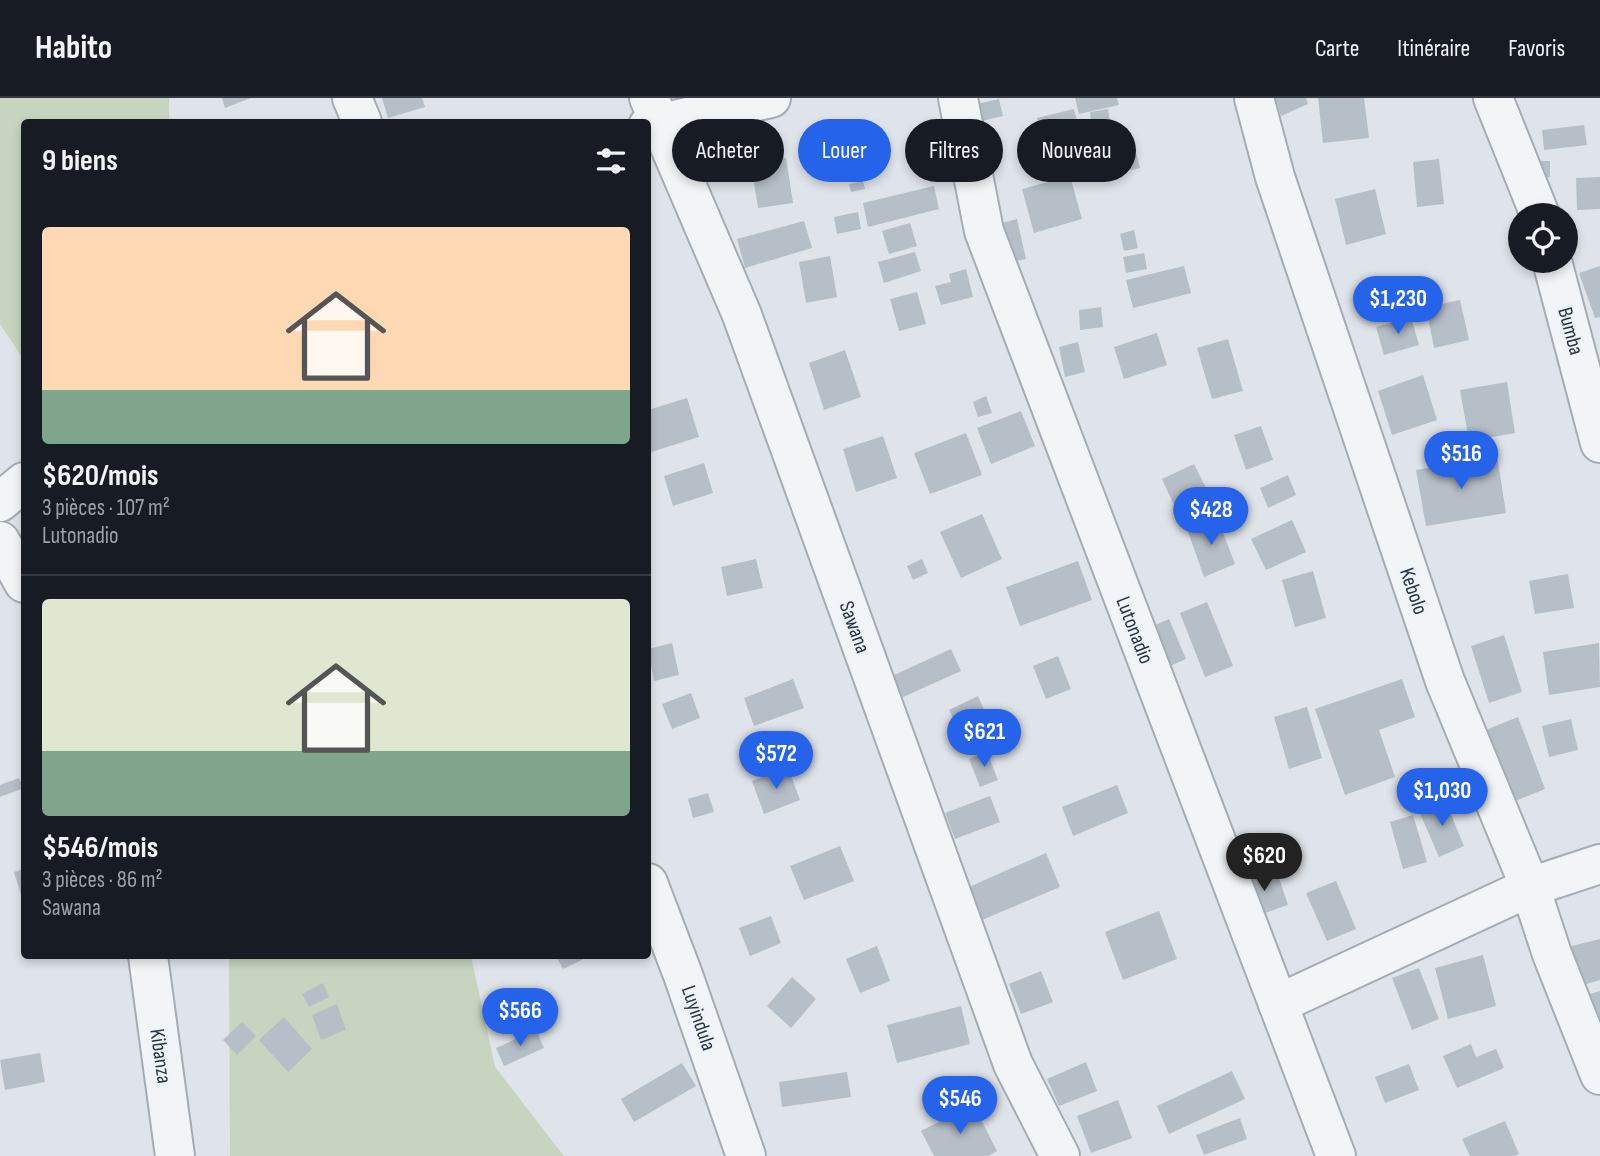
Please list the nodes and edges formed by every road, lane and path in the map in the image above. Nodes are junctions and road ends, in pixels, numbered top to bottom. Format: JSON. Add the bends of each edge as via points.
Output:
{"nodes":[{"id":1,"x":352,"y":98,"type":"edge"},
{"id":2,"x":771,"y":98,"type":"edge"},
{"id":3,"x":958,"y":98,"type":"edge"},
{"id":4,"x":1254,"y":98,"type":"edge"},
{"id":5,"x":1493,"y":98,"type":"edge"},
{"id":6,"x":652,"y":116,"type":"edge"},
{"id":7,"x":361,"y":119,"type":"edge"},
{"id":8,"x":1535,"y":203,"type":"edge"},
{"id":9,"x":1555,"y":273,"type":"edge"},
{"id":10,"x":1600,"y":443,"type":"edge"},
{"id":11,"x":21,"y":484,"type":"edge"},
{"id":12,"x":0,"y":502,"type":"edge"},
{"id":13,"x":0,"y":541,"type":"edge"},
{"id":14,"x":21,"y":578,"type":"edge"},
{"id":15,"x":1600,"y":864,"type":"edge"},
{"id":16,"x":1530,"y":887,"type":"junction"},
{"id":17,"x":651,"y":891,"type":"edge"},
{"id":18,"x":148,"y":959,"type":"edge"},
{"id":19,"x":1278,"y":1004,"type":"junction"},
{"id":20,"x":1600,"y":1075,"type":"edge"},
{"id":21,"x":175,"y":1156,"type":"edge"},
{"id":22,"x":746,"y":1156,"type":"edge"},
{"id":23,"x":1060,"y":1156,"type":"edge"},
{"id":24,"x":1336,"y":1156,"type":"edge"}],
"edges":[{"from":1,"to":7,"type":"street"},
{"from":2,"to":6,"type":"street"},
{"from":3,"to":19,"type":"street","name":"Lutonadio","via":[[984,230]]},
{"from":4,"to":16,"type":"street","name":"Kebolo","via":[[1275,177],[1441,668]]},
{"from":5,"to":8,"type":"street"},
{"from":6,"to":23,"type":"street","name":"Sawana","via":[[742,315],[1013,1064]]},
{"from":9,"to":10,"type":"street","name":"Bumba"},
{"from":11,"to":12,"type":"street"},
{"from":13,"to":14,"type":"street"},
{"from":15,"to":16,"type":"street"},
{"from":16,"to":19,"type":"street"},
{"from":16,"to":20,"type":"street","name":"Kebolo"},
{"from":17,"to":22,"type":"street","name":"Luyindula"},
{"from":18,"to":21,"type":"street","name":"Kibanza"},
{"from":19,"to":24,"type":"street","name":"Lutonadio"}]}
